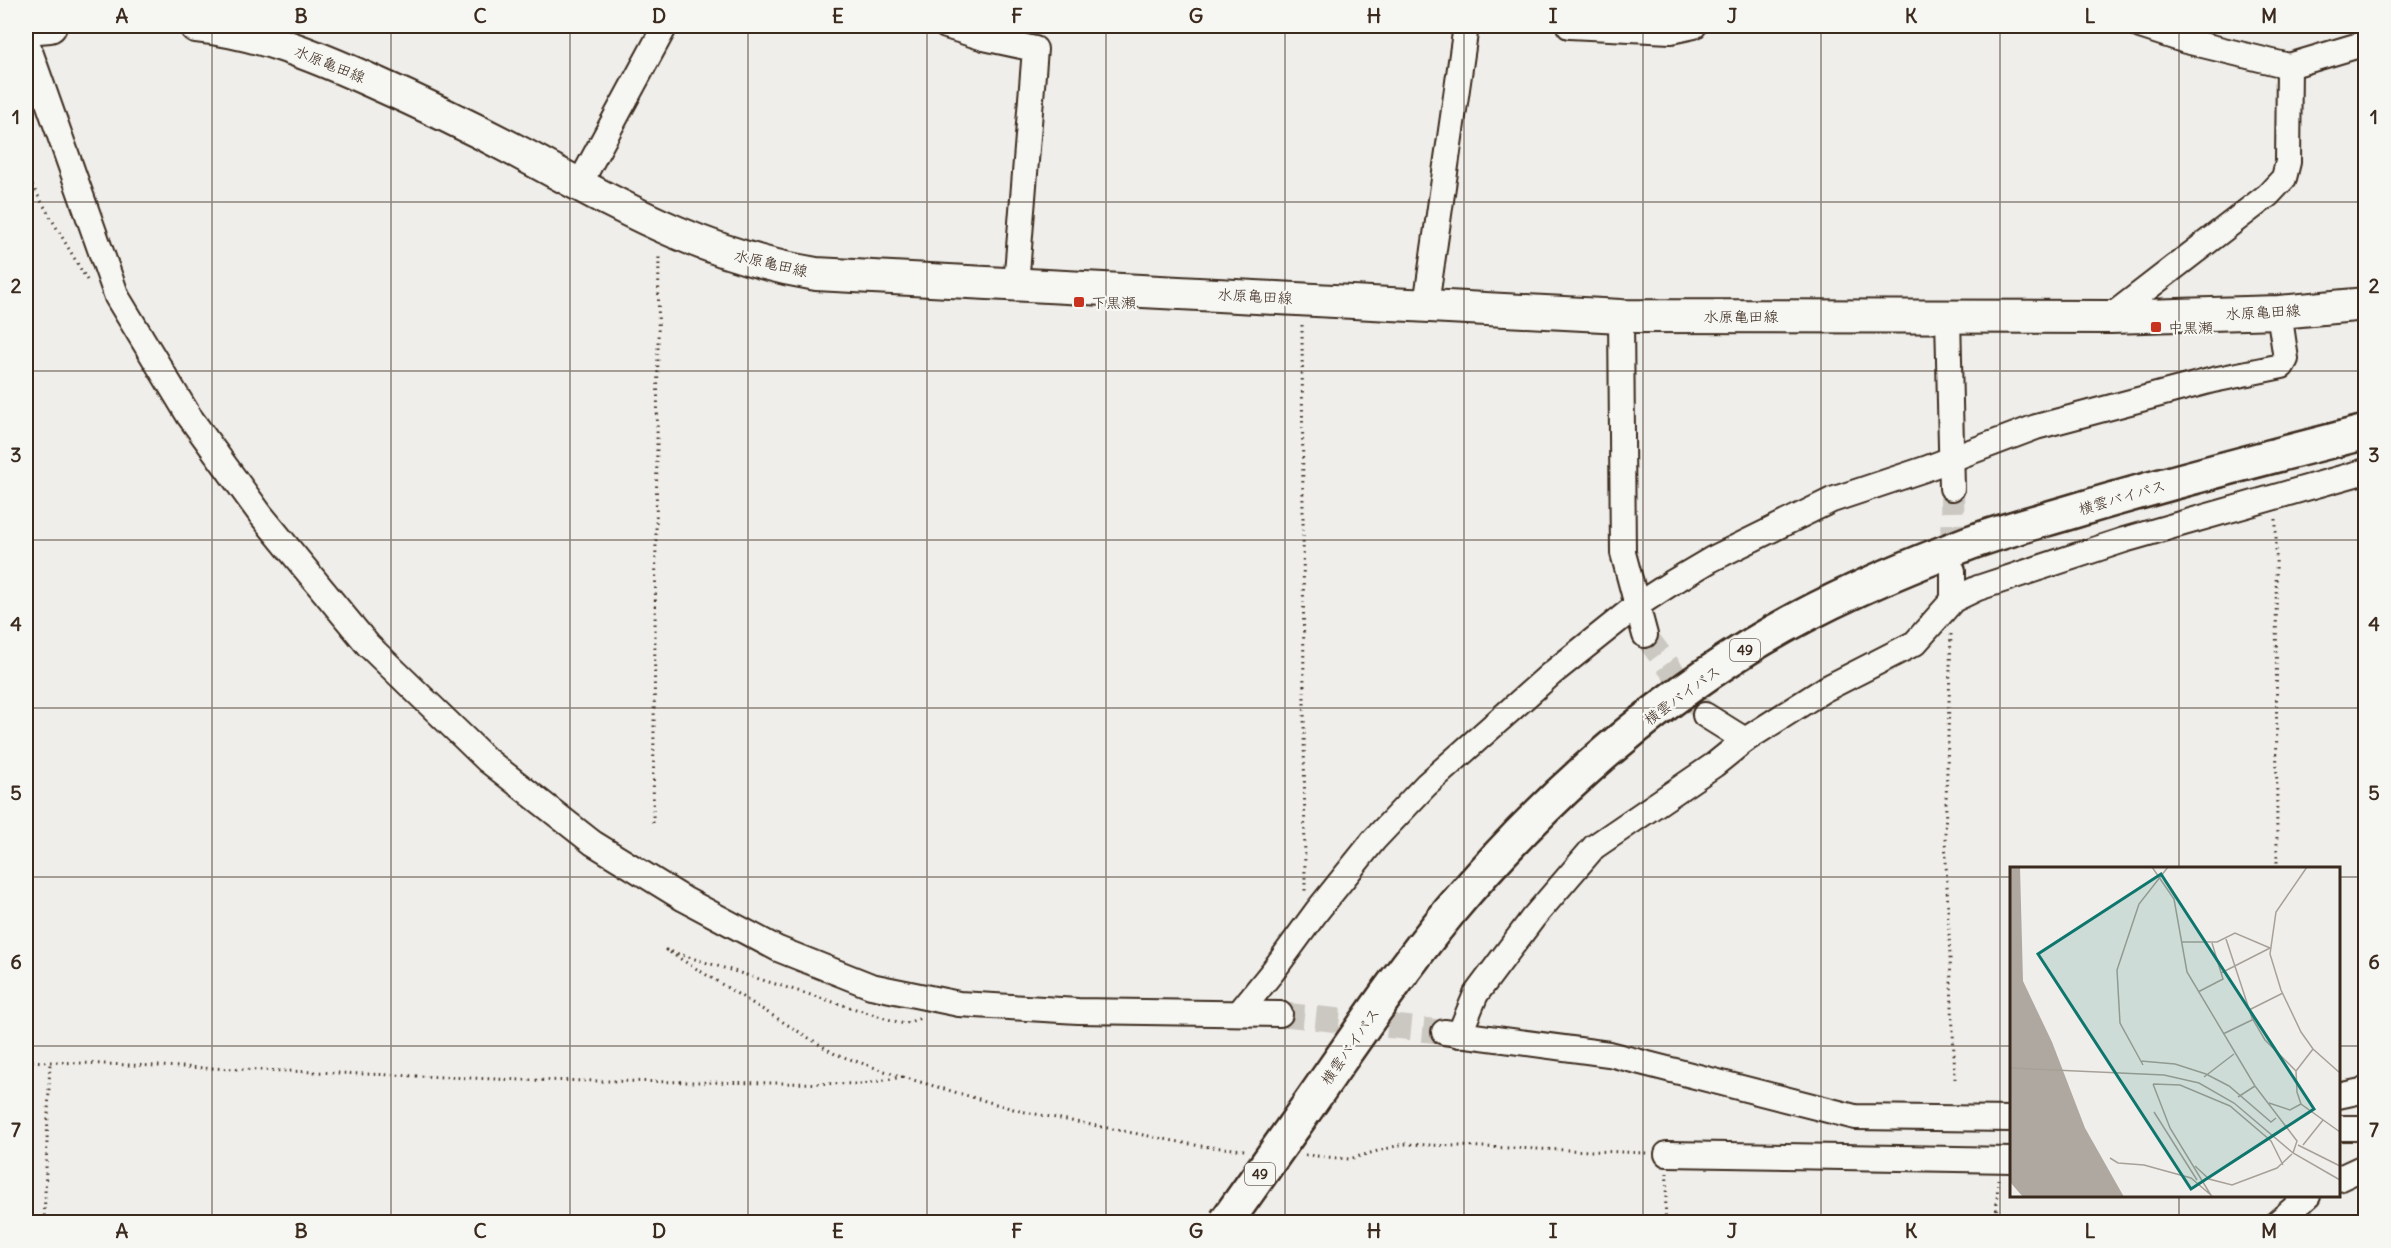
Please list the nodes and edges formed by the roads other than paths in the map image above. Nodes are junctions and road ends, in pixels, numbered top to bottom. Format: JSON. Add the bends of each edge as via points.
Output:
{"nodes":[{"id":1,"x":50,"y":26,"type":"edge"},
{"id":2,"x":196,"y":26,"type":"edge"},
{"id":3,"x":665,"y":26,"type":"edge"},
{"id":4,"x":946,"y":26,"type":"edge"},
{"id":5,"x":1466,"y":26,"type":"edge"},
{"id":6,"x":1569,"y":26,"type":"edge"},
{"id":7,"x":1694,"y":26,"type":"edge"},
{"id":8,"x":2140,"y":26,"type":"edge"},
{"id":9,"x":26,"y":28,"type":"edge"},
{"id":10,"x":985,"y":32,"type":"edge"},
{"id":11,"x":26,"y":40,"type":"edge"},
{"id":12,"x":2366,"y":43,"type":"edge"},
{"id":13,"x":2289,"y":66,"type":"junction"},
{"id":14,"x":579,"y":184,"type":"junction"},
{"id":15,"x":1016,"y":285,"type":"junction"},
{"id":16,"x":2366,"y":304,"type":"edge"},
{"id":17,"x":1426,"y":305,"type":"junction"},
{"id":18,"x":2279,"y":312,"type":"junction"},
{"id":19,"x":1621,"y":316,"type":"junction"},
{"id":20,"x":1948,"y":317,"type":"junction"},
{"id":21,"x":2110,"y":317,"type":"junction"},
{"id":22,"x":2366,"y":432,"type":"edge"},
{"id":23,"x":1951,"y":458,"type":"junction"},
{"id":24,"x":2366,"y":471,"type":"edge"},
{"id":25,"x":1952,"y":488,"type":"tunnel mouth"},
{"id":26,"x":1953,"y":570,"type":"tunnel mouth"},
{"id":27,"x":1953,"y":600,"type":"junction"},
{"id":28,"x":1636,"y":606,"type":"junction"},
{"id":29,"x":1645,"y":635,"type":"tunnel mouth"},
{"id":30,"x":1705,"y":715,"type":"tunnel mouth"},
{"id":31,"x":1745,"y":740,"type":"junction"},
{"id":32,"x":1239,"y":1013,"type":"junction"},
{"id":33,"x":1280,"y":1014,"type":"tunnel mouth"},
{"id":34,"x":2366,"y":1090,"type":"edge"},
{"id":35,"x":2340,"y":1096,"type":"edge"},
{"id":36,"x":2010,"y":1119,"type":"edge"},
{"id":37,"x":2340,"y":1128,"type":"edge"},
{"id":38,"x":2366,"y":1128,"type":"edge"},
{"id":39,"x":1667,"y":1154,"type":"road end"},
{"id":40,"x":2005,"y":1160,"type":"edge"},
{"id":41,"x":2340,"y":1166,"type":"edge"},
{"id":42,"x":2364,"y":1166,"type":"edge"},
{"id":43,"x":2340,"y":1178,"type":"edge"},
{"id":44,"x":2307,"y":1197,"type":"edge"},
{"id":45,"x":1226,"y":1222,"type":"edge"},
{"id":46,"x":2278,"y":1222,"type":"edge"}],
"edges":[{"from":1,"to":9,"type":"main road"},
{"from":2,"to":14,"type":"main road","name":"水原亀田線","via":[[269,40],[332,63],[422,103]]},
{"from":3,"to":14,"type":"street"},
{"from":4,"to":10,"type":"street"},
{"from":5,"to":17,"type":"street"},
{"from":6,"to":7,"type":"street","via":[[1671,32]]},
{"from":8,"to":13,"type":"street","via":[[2186,42]]},
{"from":10,"to":15,"type":"street","via":[[1035,49]]},
{"from":11,"to":32,"type":"street","via":[[117,297],[189,416],[261,515],[368,645],[487,760],[592,843],[684,899],[778,949],[871,986],[959,1004],[1078,1011]]},
{"from":12,"to":13,"type":"street"},
{"from":13,"to":21,"type":"street","via":[[2288,162],[2284,178],[2268,195]]},
{"from":14,"to":15,"type":"main road","name":"水原亀田線","via":[[659,227],[736,256],[800,271],[845,277]]},
{"from":15,"to":17,"type":"main road","name":"水原亀田線"},
{"from":16,"to":18,"type":"main road","name":"水原亀田線"},
{"from":17,"to":19,"type":"main road","name":"水原亀田線"},
{"from":18,"to":21,"type":"main road","name":"水原亀田線"},
{"from":18,"to":23,"type":"street","via":[[2286,359],[2282,366],[2213,380],[2036,427]]},
{"from":19,"to":20,"type":"main road","name":"水原亀田線"},
{"from":19,"to":28,"type":"street","via":[[1623,553]]},
{"from":20,"to":21,"type":"main road","name":"水原亀田線"},
{"from":20,"to":23,"type":"street"},
{"from":22,"to":45,"type":"highway","name":"横雲バイパス","number":"49","bridge":true,"via":[[2152,488],[1972,543],[1823,607],[1748,648],[1671,700],[1599,758],[1521,833],[1450,911],[1386,996],[1299,1141]]},
{"from":23,"to":25,"type":"street"},
{"from":23,"to":28,"type":"street","via":[[1832,500],[1712,559]]},
{"from":24,"to":27,"type":"street","via":[[2124,540],[1978,588]]},
{"from":26,"to":27,"type":"street"},
{"from":27,"to":31,"type":"street","via":[[1915,643],[1825,689]]},
{"from":28,"to":29,"type":"street"},
{"from":28,"to":32,"type":"street","via":[[1551,674],[1426,785],[1374,840]]},
{"from":30,"to":31,"type":"street"},
{"from":31,"to":36,"type":"street","via":[[1594,847],[1533,918],[1476,994],[1452,1034],[1609,1054],[1855,1117]]},
{"from":32,"to":33,"type":"street"},
{"from":34,"to":35,"type":"street"},
{"from":37,"to":38,"type":"street"},
{"from":39,"to":40,"type":"street"},
{"from":41,"to":42,"type":"street"},
{"from":42,"to":43,"type":"street"},
{"from":44,"to":46,"type":"street"}]}
